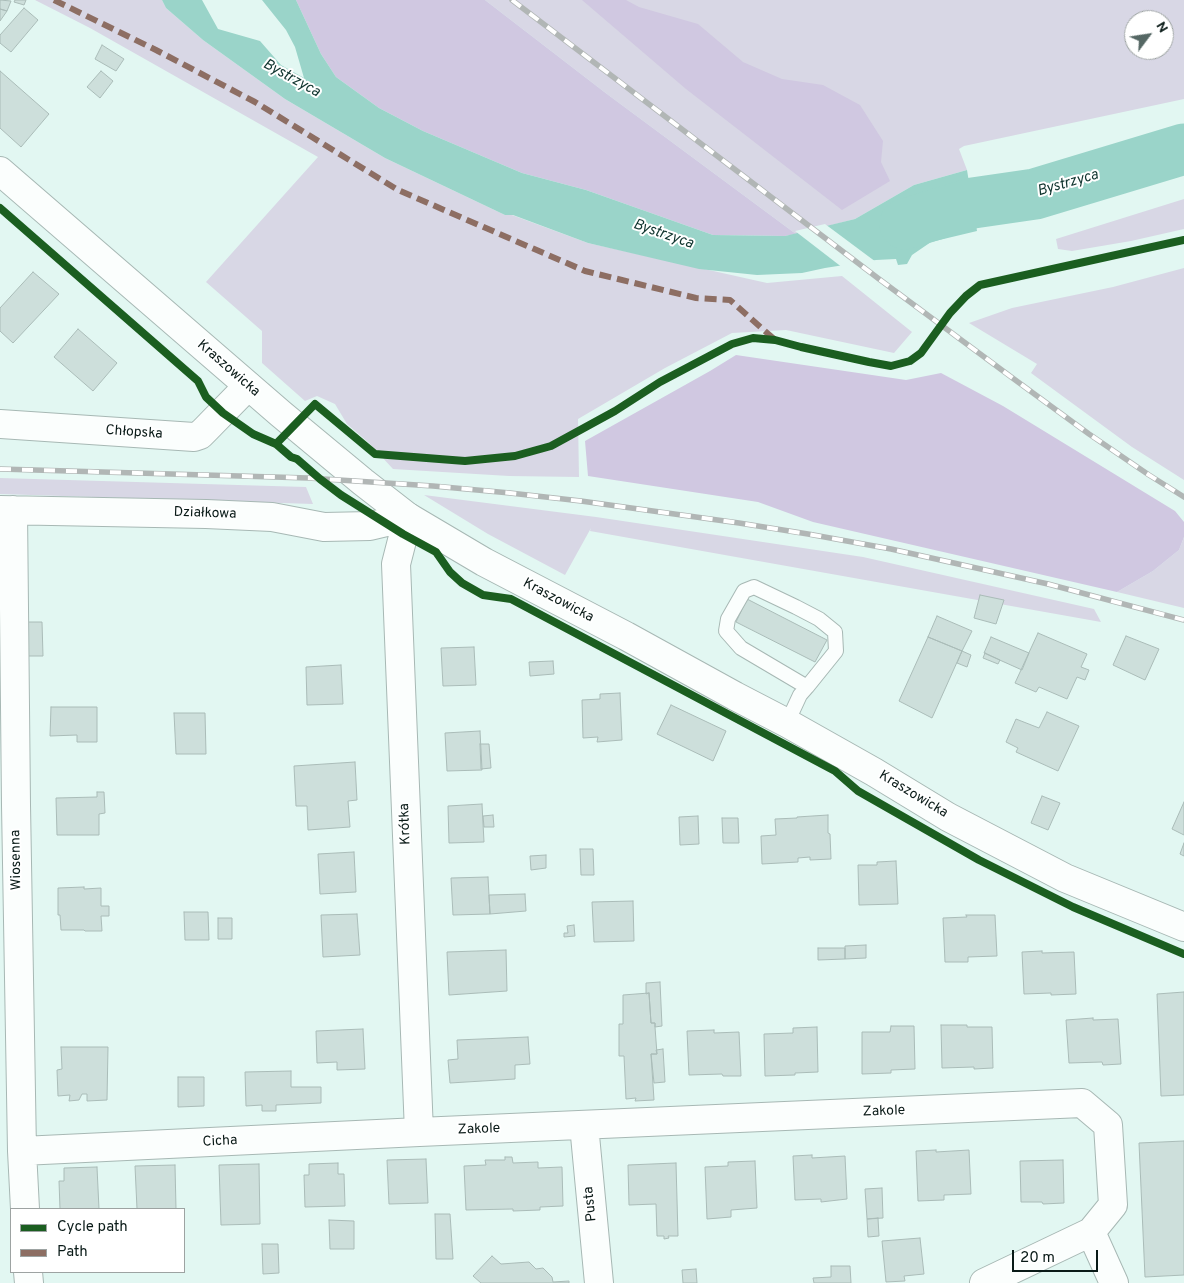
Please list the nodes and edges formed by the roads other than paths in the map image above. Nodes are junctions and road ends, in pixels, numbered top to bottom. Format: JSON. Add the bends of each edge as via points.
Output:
{"nodes":[{"id":1,"x":0,"y":171,"type":"edge"},
{"id":2,"x":248,"y":386,"type":"junction"},
{"id":3,"x":0,"y":424,"type":"edge"},
{"id":4,"x":7,"y":510,"type":"edge"},
{"id":5,"x":408,"y":516,"type":"junction"},
{"id":6,"x":807,"y":687,"type":"junction"},
{"id":7,"x":787,"y":724,"type":"junction"},
{"id":8,"x":1184,"y":928,"type":"edge"},
{"id":9,"x":584,"y":1125,"type":"junction"},
{"id":10,"x":419,"y":1132,"type":"junction"},
{"id":11,"x":22,"y":1151,"type":"junction"},
{"id":12,"x":25,"y":1208,"type":"edge"},
{"id":13,"x":1091,"y":1232,"type":"junction"},
{"id":14,"x":599,"y":1283,"type":"edge"},
{"id":15,"x":984,"y":1283,"type":"edge"},
{"id":16,"x":1114,"y":1283,"type":"edge"}],
"edges":[{"from":1,"to":2,"type":"street","name":"Kraszowicka"},
{"from":2,"to":3,"type":"street","name":"Chłopska","via":[[200,435],[194,437]]},
{"from":2,"to":5,"type":"street","name":"Kraszowicka"},
{"from":4,"to":5,"type":"street","name":"Działkowa","via":[[272,517],[324,527],[370,526]]},
{"from":4,"to":11,"type":"street","name":"Wiosenna"},
{"from":5,"to":7,"type":"street","name":"Kraszowicka","via":[[484,562]]},
{"from":5,"to":10,"type":"street","name":"Krótka","via":[[396,564]]},
{"from":6,"to":6,"type":"lane","via":[[836,651],[835,632],[804,611],[754,587],[744,591],[728,619],[726,631],[741,648]]},
{"from":6,"to":7,"type":"lane"},
{"from":7,"to":8,"type":"street","name":"Kraszowicka","via":[[948,817],[1056,874]]},
{"from":9,"to":10,"type":"street","name":"Zakole"},
{"from":9,"to":13,"type":"street","name":"Zakole","via":[[1082,1103],[1108,1126],[1113,1206]]},
{"from":9,"to":14,"type":"street","name":"Pusta"},
{"from":10,"to":11,"type":"street","name":"Cicha"},
{"from":11,"to":12,"type":"street","name":"Wiosenna"},
{"from":13,"to":15,"type":"street","name":"Zakole"},
{"from":13,"to":16,"type":"street"}]}
